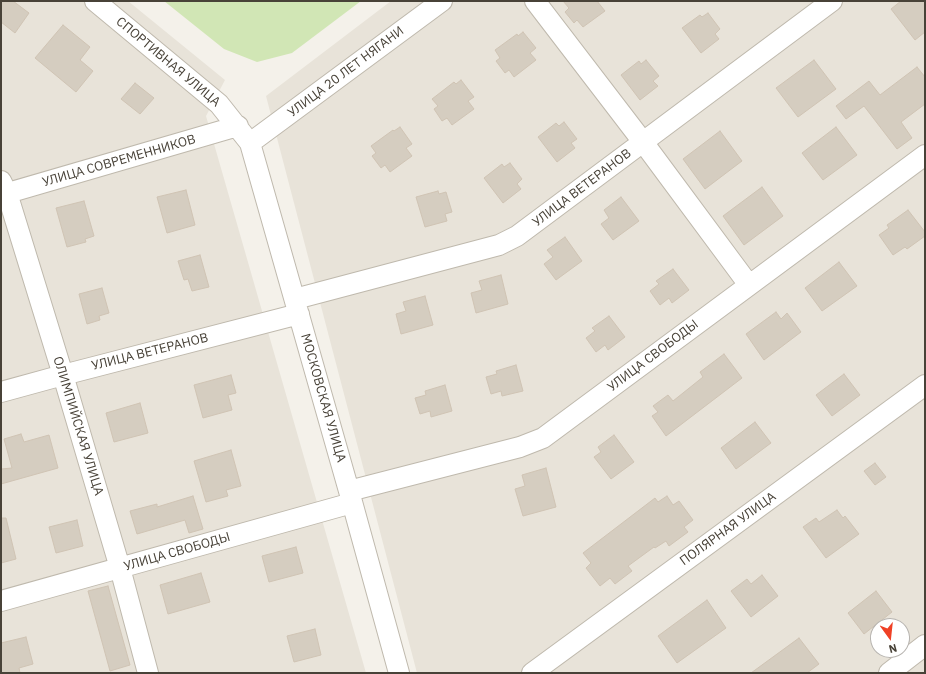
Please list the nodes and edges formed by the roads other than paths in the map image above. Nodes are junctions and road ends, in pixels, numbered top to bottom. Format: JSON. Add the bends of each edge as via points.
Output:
{"nodes":[{"id":1,"x":95,"y":1,"type":"edge"},
{"id":2,"x":442,"y":1,"type":"edge"},
{"id":3,"x":535,"y":1,"type":"edge"},
{"id":4,"x":832,"y":1,"type":"edge"},
{"id":5,"x":238,"y":126,"type":"junction"},
{"id":6,"x":643,"y":142,"type":"junction"},
{"id":7,"x":250,"y":143,"type":"junction"},
{"id":8,"x":925,"y":155,"type":"edge"},
{"id":9,"x":3,"y":190,"type":"edge"},
{"id":10,"x":749,"y":285,"type":"junction"},
{"id":11,"x":297,"y":306,"type":"junction"},
{"id":12,"x":63,"y":374,"type":"junction"},
{"id":13,"x":925,"y":385,"type":"edge"},
{"id":14,"x":1,"y":392,"type":"edge"},
{"id":15,"x":351,"y":497,"type":"junction"},
{"id":16,"x":120,"y":568,"type":"junction"},
{"id":17,"x":1,"y":601,"type":"edge"},
{"id":18,"x":925,"y":645,"type":"edge"},
{"id":19,"x":148,"y":673,"type":"edge"},
{"id":20,"x":399,"y":673,"type":"edge"},
{"id":21,"x":532,"y":673,"type":"edge"},
{"id":22,"x":888,"y":673,"type":"edge"}],
"edges":[{"from":1,"to":5,"type":"street","name":"СПОРТИВНАЯ УЛИЦА","via":[[219,104]]},
{"from":2,"to":7,"type":"street","name":"УЛИЦА 20 ЛЕТ НЯГАНИ"},
{"from":3,"to":6,"type":"street"},
{"from":4,"to":6,"type":"street","name":"УЛИЦА ВЕТЕРАНОВ"},
{"from":5,"to":7,"type":"street","name":"МОСКОВСКАЯ УЛИЦА"},
{"from":5,"to":9,"type":"street","name":"УЛИЦА СОВРЕМЕННИКОВ"},
{"from":6,"to":10,"type":"street"},
{"from":6,"to":11,"type":"street","name":"УЛИЦА ВЕТЕРАНОВ","via":[[517,236],[499,245]]},
{"from":7,"to":11,"type":"street","name":"МОСКОВСКАЯ УЛИЦА"},
{"from":8,"to":10,"type":"street","name":"УЛИЦА СВОБОДЫ"},
{"from":9,"to":12,"type":"street","name":"ОЛИМПИЙСКАЯ УЛИЦА"},
{"from":10,"to":15,"type":"street","name":"УЛИЦА СВОБОДЫ","via":[[544,438]]},
{"from":11,"to":12,"type":"street","name":"УЛИЦА ВЕТЕРАНОВ"},
{"from":11,"to":15,"type":"street","name":"МОСКОВСКАЯ УЛИЦА"},
{"from":12,"to":14,"type":"street","name":"УЛИЦА ВЕТЕРАНОВ"},
{"from":12,"to":16,"type":"street","name":"ОЛИМПИЙСКАЯ УЛИЦА"},
{"from":13,"to":21,"type":"street","name":"ПОЛЯРНАЯ УЛИЦА"},
{"from":15,"to":16,"type":"street","name":"УЛИЦА СВОБОДЫ"},
{"from":15,"to":20,"type":"street","name":"МОСКОВСКАЯ УЛИЦА"},
{"from":16,"to":17,"type":"street","name":"УЛИЦА СВОБОДЫ"},
{"from":16,"to":19,"type":"street","name":"ОЛИМПИЙСКАЯ УЛИЦА"},
{"from":18,"to":22,"type":"street"}]}
